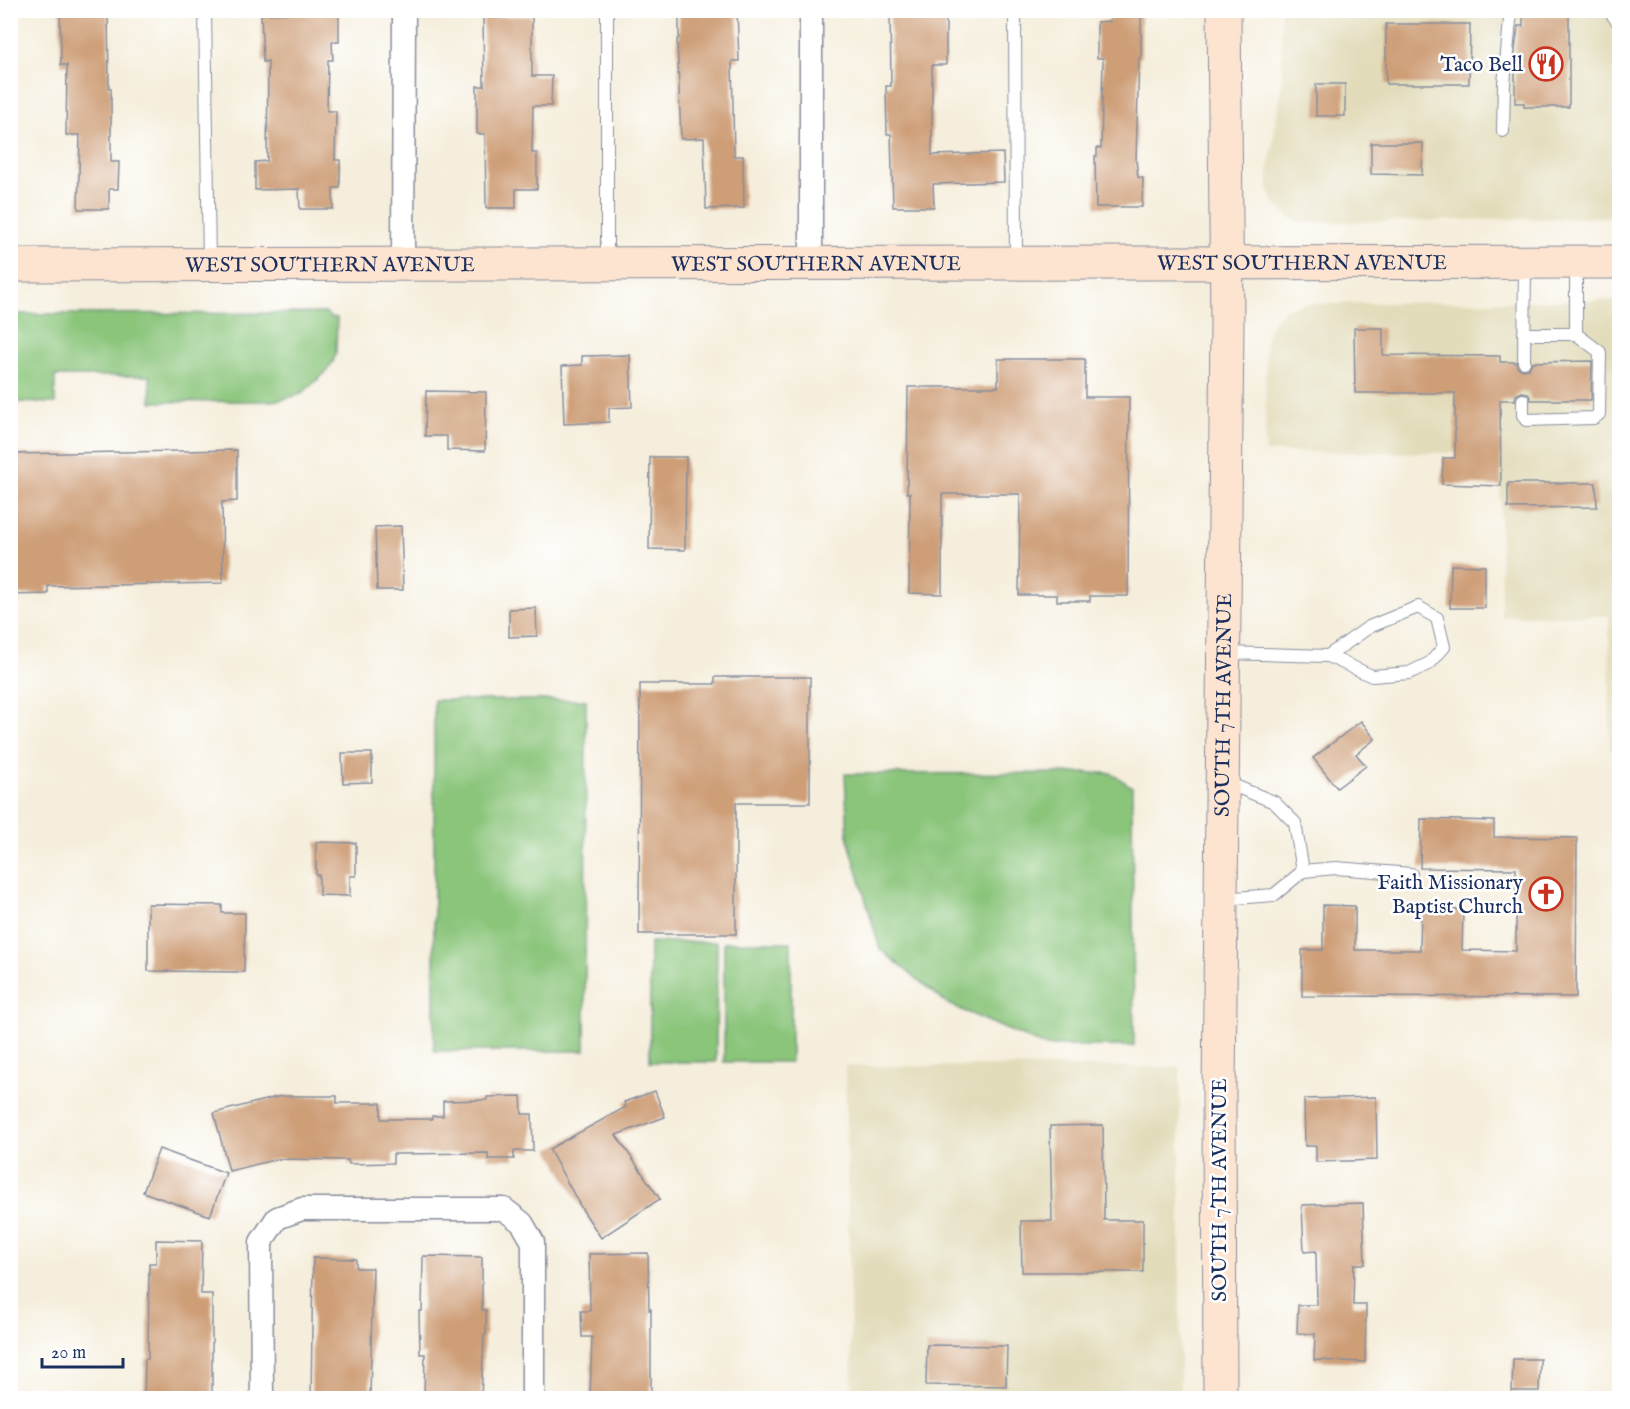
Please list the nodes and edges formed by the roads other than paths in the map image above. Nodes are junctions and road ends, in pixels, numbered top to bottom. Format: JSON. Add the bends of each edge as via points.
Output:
{"nodes":[{"id":1,"x":205,"y":10,"type":"edge"},
{"id":2,"x":404,"y":10,"type":"edge"},
{"id":3,"x":607,"y":10,"type":"edge"},
{"id":4,"x":811,"y":10,"type":"edge"},
{"id":5,"x":1015,"y":10,"type":"edge"},
{"id":6,"x":1224,"y":10,"type":"edge"},
{"id":7,"x":1511,"y":10,"type":"edge"},
{"id":8,"x":1609,"y":10,"type":"edge"},
{"id":9,"x":1617,"y":21,"type":"dead end"},
{"id":10,"x":1503,"y":131,"type":"dead end"},
{"id":11,"x":1525,"y":262,"type":"junction"},
{"id":12,"x":1576,"y":262,"type":"junction"},
{"id":13,"x":1620,"y":262,"type":"edge"},
{"id":14,"x":209,"y":263,"type":"junction"},
{"id":15,"x":403,"y":263,"type":"junction"},
{"id":16,"x":607,"y":263,"type":"junction"},
{"id":17,"x":1016,"y":263,"type":"junction"},
{"id":18,"x":1226,"y":263,"type":"junction"},
{"id":19,"x":811,"y":264,"type":"junction"},
{"id":20,"x":10,"y":265,"type":"edge"},
{"id":21,"x":1524,"y":334,"type":"junction"},
{"id":22,"x":1576,"y":334,"type":"junction"},
{"id":23,"x":1524,"y":362,"type":"dead end"},
{"id":24,"x":1523,"y":400,"type":"dead end"},
{"id":25,"x":1223,"y":653,"type":"junction"},
{"id":26,"x":1329,"y":656,"type":"junction"},
{"id":27,"x":1222,"y":781,"type":"junction"},
{"id":28,"x":1303,"y":871,"type":"junction"},
{"id":29,"x":1411,"y":873,"type":"dead end"},
{"id":30,"x":1220,"y":899,"type":"junction"},
{"id":31,"x":262,"y":1398,"type":"edge"},
{"id":32,"x":533,"y":1398,"type":"edge"},
{"id":33,"x":1220,"y":1398,"type":"edge"}],
"edges":[{"from":1,"to":14,"type":"lane"},
{"from":2,"to":15,"type":"street"},
{"from":3,"to":16,"type":"lane"},
{"from":4,"to":19,"type":"street"},
{"from":5,"to":17,"type":"lane"},
{"from":6,"to":18,"type":"main road","name":"SOUTH 7TH AVENUE"},
{"from":7,"to":10,"type":"lane"},
{"from":8,"to":9,"type":"lane"},
{"from":11,"to":12,"type":"main road","name":"WEST SOUTHERN AVENUE"},
{"from":11,"to":18,"type":"main road","name":"WEST SOUTHERN AVENUE"},
{"from":11,"to":21,"type":"lane"},
{"from":12,"to":13,"type":"main road","name":"WEST SOUTHERN AVENUE"},
{"from":12,"to":22,"type":"lane"},
{"from":14,"to":15,"type":"main road","name":"WEST SOUTHERN AVENUE"},
{"from":14,"to":20,"type":"main road","name":"WEST SOUTHERN AVENUE"},
{"from":15,"to":16,"type":"main road","name":"WEST SOUTHERN AVENUE"},
{"from":16,"to":19,"type":"main road","name":"WEST SOUTHERN AVENUE"},
{"from":17,"to":18,"type":"main road","name":"WEST SOUTHERN AVENUE"},
{"from":17,"to":19,"type":"main road","name":"WEST SOUTHERN AVENUE"},
{"from":18,"to":25,"type":"main road","name":"SOUTH 7TH AVENUE"},
{"from":21,"to":22,"type":"lane"},
{"from":21,"to":23,"type":"lane"},
{"from":22,"to":24,"type":"lane","via":[[1600,352],[1599,414],[1594,418],[1526,420]]},
{"from":25,"to":26,"type":"lane"},
{"from":25,"to":27,"type":"main road","name":"SOUTH 7TH AVENUE"},
{"from":26,"to":26,"type":"lane","via":[[1372,676],[1400,674],[1431,663],[1444,646],[1437,618],[1418,607],[1369,627]]},
{"from":27,"to":28,"type":"lane","via":[[1274,802],[1295,823]]},
{"from":27,"to":30,"type":"main road","name":"SOUTH 7TH AVENUE"},
{"from":28,"to":29,"type":"lane","via":[[1336,868]]},
{"from":28,"to":30,"type":"lane","via":[[1274,895]]},
{"from":30,"to":33,"type":"main road","name":"SOUTH 7TH AVENUE"},
{"from":31,"to":32,"type":"street","via":[[261,1242],[277,1218],[302,1209],[504,1209],[522,1223],[532,1242]]}]}
